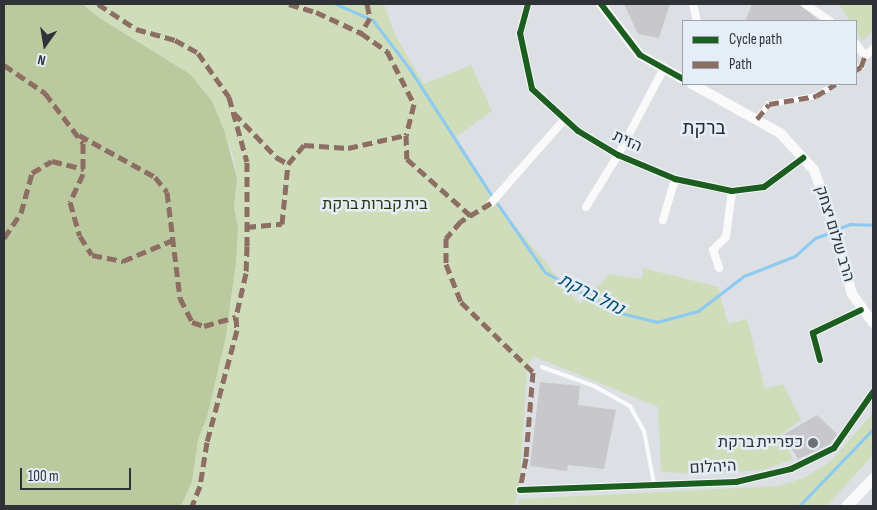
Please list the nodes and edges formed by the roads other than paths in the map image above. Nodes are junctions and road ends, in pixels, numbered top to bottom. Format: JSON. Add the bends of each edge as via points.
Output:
{"nodes":[{"id":1,"x":528,"y":4,"type":"edge"},
{"id":2,"x":601,"y":4,"type":"edge"},
{"id":3,"x":693,"y":4,"type":"edge"},
{"id":4,"x":805,"y":4,"type":"edge"},
{"id":5,"x":698,"y":20,"type":"edge"},
{"id":6,"x":829,"y":20,"type":"edge"},
{"id":7,"x":857,"y":45,"type":"edge"},
{"id":8,"x":873,"y":49,"type":"edge"},
{"id":9,"x":865,"y":56,"type":"junction"},
{"id":10,"x":664,"y":68,"type":"junction"},
{"id":11,"x":857,"y":68,"type":"edge"},
{"id":12,"x":682,"y":78,"type":"edge"},
{"id":13,"x":696,"y":85,"type":"edge"},
{"id":14,"x":834,"y":85,"type":"edge"},
{"id":15,"x":757,"y":119,"type":"junction"},
{"id":16,"x":564,"y":120,"type":"junction"},
{"id":17,"x":618,"y":155,"type":"junction"},
{"id":18,"x":804,"y":158,"type":"junction"},
{"id":19,"x":676,"y":178,"type":"junction"},
{"id":20,"x":732,"y":190,"type":"junction"},
{"id":21,"x":491,"y":203,"type":"dead end"},
{"id":22,"x":586,"y":207,"type":"dead end"},
{"id":23,"x":663,"y":220,"type":"dead end"},
{"id":24,"x":720,"y":268,"type":"dead end"},
{"id":25,"x":861,"y":310,"type":"junction"},
{"id":26,"x":873,"y":323,"type":"edge"},
{"id":27,"x":820,"y":360,"type":"dead end"},
{"id":28,"x":542,"y":367,"type":"dead end"},
{"id":29,"x":873,"y":392,"type":"edge"},
{"id":30,"x":873,"y":478,"type":"edge"},
{"id":31,"x":654,"y":484,"type":"junction"},
{"id":32,"x":520,"y":490,"type":"dead end"},
{"id":33,"x":846,"y":506,"type":"edge"}],
"edges":[{"from":1,"to":16,"type":"street","name":"הזית","via":[[520,32],[532,89]]},
{"from":2,"to":10,"type":"street","via":[[640,55]]},
{"from":3,"to":5,"type":"street"},
{"from":4,"to":6,"type":"street"},
{"from":7,"to":9,"type":"street"},
{"from":8,"to":9,"type":"street"},
{"from":9,"to":11,"type":"street"},
{"from":10,"to":12,"type":"street"},
{"from":10,"to":17,"type":"street"},
{"from":13,"to":15,"type":"street","name":"הרב שלום יצחק"},
{"from":14,"to":15,"type":"street","via":[[816,96],[769,104]]},
{"from":15,"to":18,"type":"street","name":"הרב שלום יצחק","via":[[780,133]]},
{"from":16,"to":17,"type":"street","name":"הזית"},
{"from":16,"to":21,"type":"street"},
{"from":17,"to":19,"type":"street","name":"הזית"},
{"from":17,"to":22,"type":"street"},
{"from":18,"to":20,"type":"street","name":"הזית","via":[[764,187]]},
{"from":18,"to":25,"type":"street","name":"הרב שלום יצחק","via":[[814,170],[836,230],[846,277]]},
{"from":19,"to":20,"type":"street","name":"הזית"},
{"from":19,"to":23,"type":"street"},
{"from":20,"to":24,"type":"street","via":[[726,237],[713,250]]},
{"from":25,"to":26,"type":"street","name":"הרב שלום יצחק"},
{"from":25,"to":27,"type":"street","via":[[813,333]]},
{"from":28,"to":31,"type":"lane","via":[[594,386],[630,406],[644,431]]},
{"from":29,"to":31,"type":"street","name":"היהלום","via":[[834,448],[791,469],[736,482]]},
{"from":30,"to":33,"type":"main road"},
{"from":31,"to":32,"type":"street","name":"היהלום"}]}
